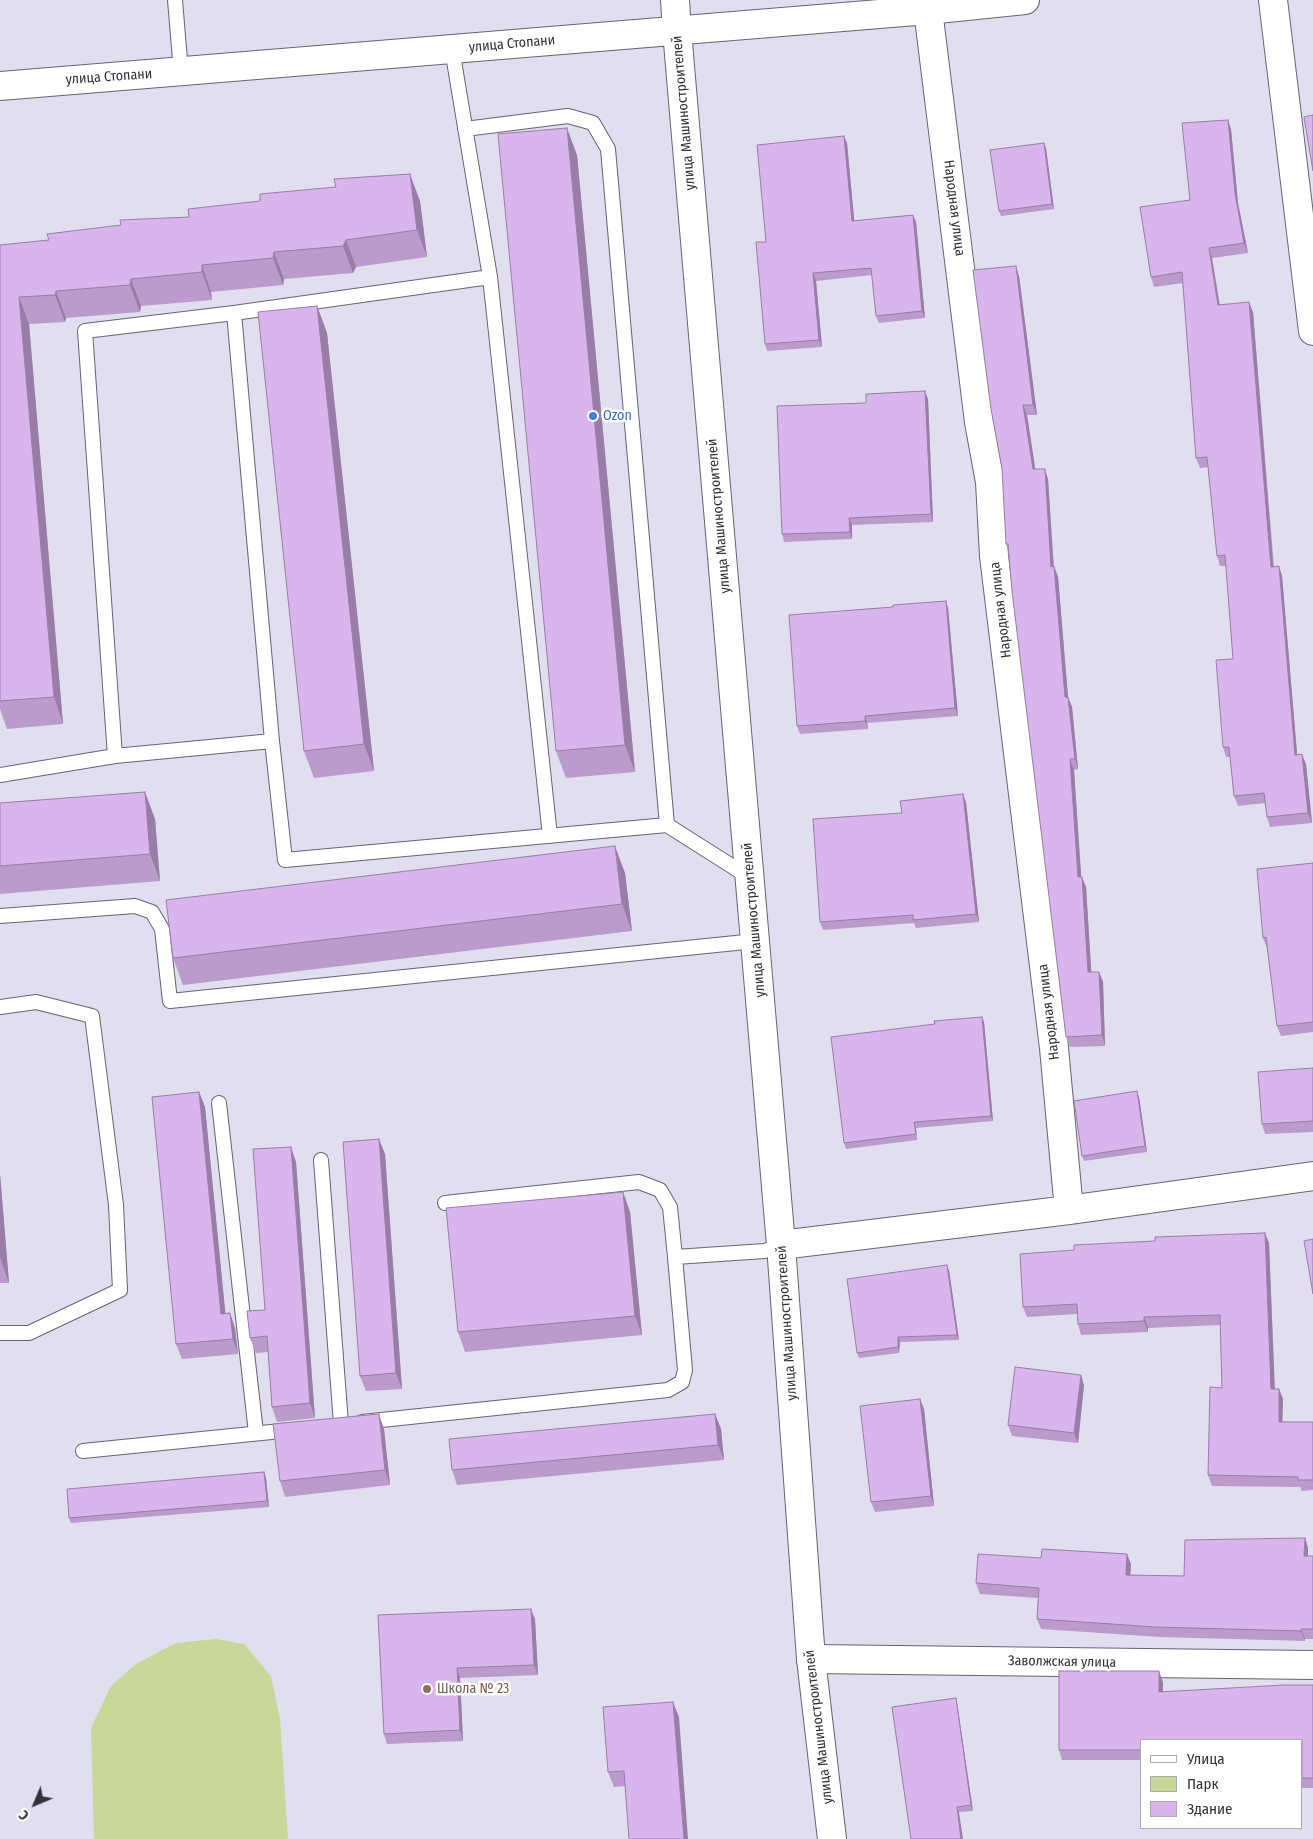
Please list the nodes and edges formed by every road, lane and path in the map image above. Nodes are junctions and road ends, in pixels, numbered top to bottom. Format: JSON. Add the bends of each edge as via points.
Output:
{"nodes":[{"id":1,"x":175,"y":0,"type":"edge"},
{"id":2,"x":675,"y":0,"type":"edge"},
{"id":3,"x":1025,"y":0,"type":"edge"},
{"id":4,"x":1273,"y":0,"type":"edge"},
{"id":5,"x":928,"y":10,"type":"junction"},
{"id":6,"x":677,"y":31,"type":"junction"},
{"id":7,"x":452,"y":49,"type":"junction"},
{"id":8,"x":181,"y":72,"type":"junction"},
{"id":9,"x":0,"y":86,"type":"edge"},
{"id":10,"x":465,"y":129,"type":"junction"},
{"id":11,"x":490,"y":277,"type":"junction"},
{"id":12,"x":234,"y":313,"type":"junction"},
{"id":13,"x":1313,"y":331,"type":"edge"},
{"id":14,"x":272,"y":741,"type":"junction"},
{"id":15,"x":115,"y":756,"type":"junction"},
{"id":16,"x":0,"y":775,"type":"edge"},
{"id":17,"x":667,"y":825,"type":"junction"},
{"id":18,"x":550,"y":836,"type":"junction"},
{"id":19,"x":750,"y":878,"type":"junction"},
{"id":20,"x":0,"y":916,"type":"edge"},
{"id":21,"x":756,"y":942,"type":"junction"},
{"id":22,"x":0,"y":1007,"type":"edge"},
{"id":23,"x":220,"y":1103,"type":"dead end"},
{"id":24,"x":321,"y":1160,"type":"dead end"},
{"id":25,"x":1313,"y":1176,"type":"edge"},
{"id":26,"x":445,"y":1203,"type":"dead end"},
{"id":27,"x":1069,"y":1210,"type":"junction"},
{"id":28,"x":782,"y":1245,"type":"junction"},
{"id":29,"x":675,"y":1257,"type":"junction"},
{"id":30,"x":0,"y":1333,"type":"edge"},
{"id":31,"x":303,"y":1428,"type":"edge"},
{"id":32,"x":256,"y":1433,"type":"junction"},
{"id":33,"x":83,"y":1451,"type":"dead end"},
{"id":34,"x":811,"y":1659,"type":"junction"},
{"id":35,"x":1313,"y":1665,"type":"edge"},
{"id":36,"x":832,"y":1839,"type":"edge"}],
"edges":[{"from":1,"to":8,"type":"lane"},
{"from":2,"to":6,"type":"street","name":"улица Машиностроителей"},
{"from":3,"to":5,"type":"street","name":"улица Стопани"},
{"from":4,"to":13,"type":"street"},
{"from":5,"to":6,"type":"street","name":"улица Стопани"},
{"from":5,"to":27,"type":"street","name":"Народная улица","via":[[979,422],[990,482],[994,556],[1054,1048]]},
{"from":6,"to":7,"type":"street","name":"улица Стопани"},
{"from":6,"to":19,"type":"street","name":"улица Машиностроителей"},
{"from":7,"to":8,"type":"street","name":"улица Стопани"},
{"from":7,"to":10,"type":"lane"},
{"from":8,"to":9,"type":"street","name":"улица Стопани"},
{"from":10,"to":11,"type":"lane"},
{"from":10,"to":17,"type":"lane","via":[[568,116],[593,123],[608,149]]},
{"from":11,"to":12,"type":"lane"},
{"from":11,"to":18,"type":"lane"},
{"from":12,"to":14,"type":"lane"},
{"from":12,"to":15,"type":"lane","via":[[85,331]]},
{"from":14,"to":15,"type":"lane"},
{"from":14,"to":18,"type":"lane","via":[[285,860]]},
{"from":15,"to":16,"type":"lane"},
{"from":17,"to":18,"type":"lane"},
{"from":17,"to":19,"type":"lane"},
{"from":19,"to":21,"type":"street","name":"улица Машиностроителей"},
{"from":20,"to":21,"type":"lane","via":[[135,906],[152,912],[162,929],[170,1001]]},
{"from":21,"to":28,"type":"street","name":"улица Машиностроителей"},
{"from":22,"to":30,"type":"lane","via":[[36,1002],[92,1016],[116,1205],[120,1290],[29,1333]]},
{"from":23,"to":32,"type":"lane"},
{"from":24,"to":29,"type":"lane","via":[[336,1425],[668,1390],[682,1382],[685,1370]]},
{"from":25,"to":27,"type":"street"},
{"from":26,"to":29,"type":"lane","via":[[639,1182],[660,1190],[670,1207]]},
{"from":27,"to":28,"type":"street"},
{"from":28,"to":29,"type":"lane","via":[[765,1251]]},
{"from":28,"to":34,"type":"street","name":"улица Машиностроителей"},
{"from":31,"to":32,"type":"lane"},
{"from":32,"to":33,"type":"lane"},
{"from":34,"to":35,"type":"street","name":"Заволжская улица"},
{"from":34,"to":36,"type":"street","name":"улица Машиностроителей"}]}
